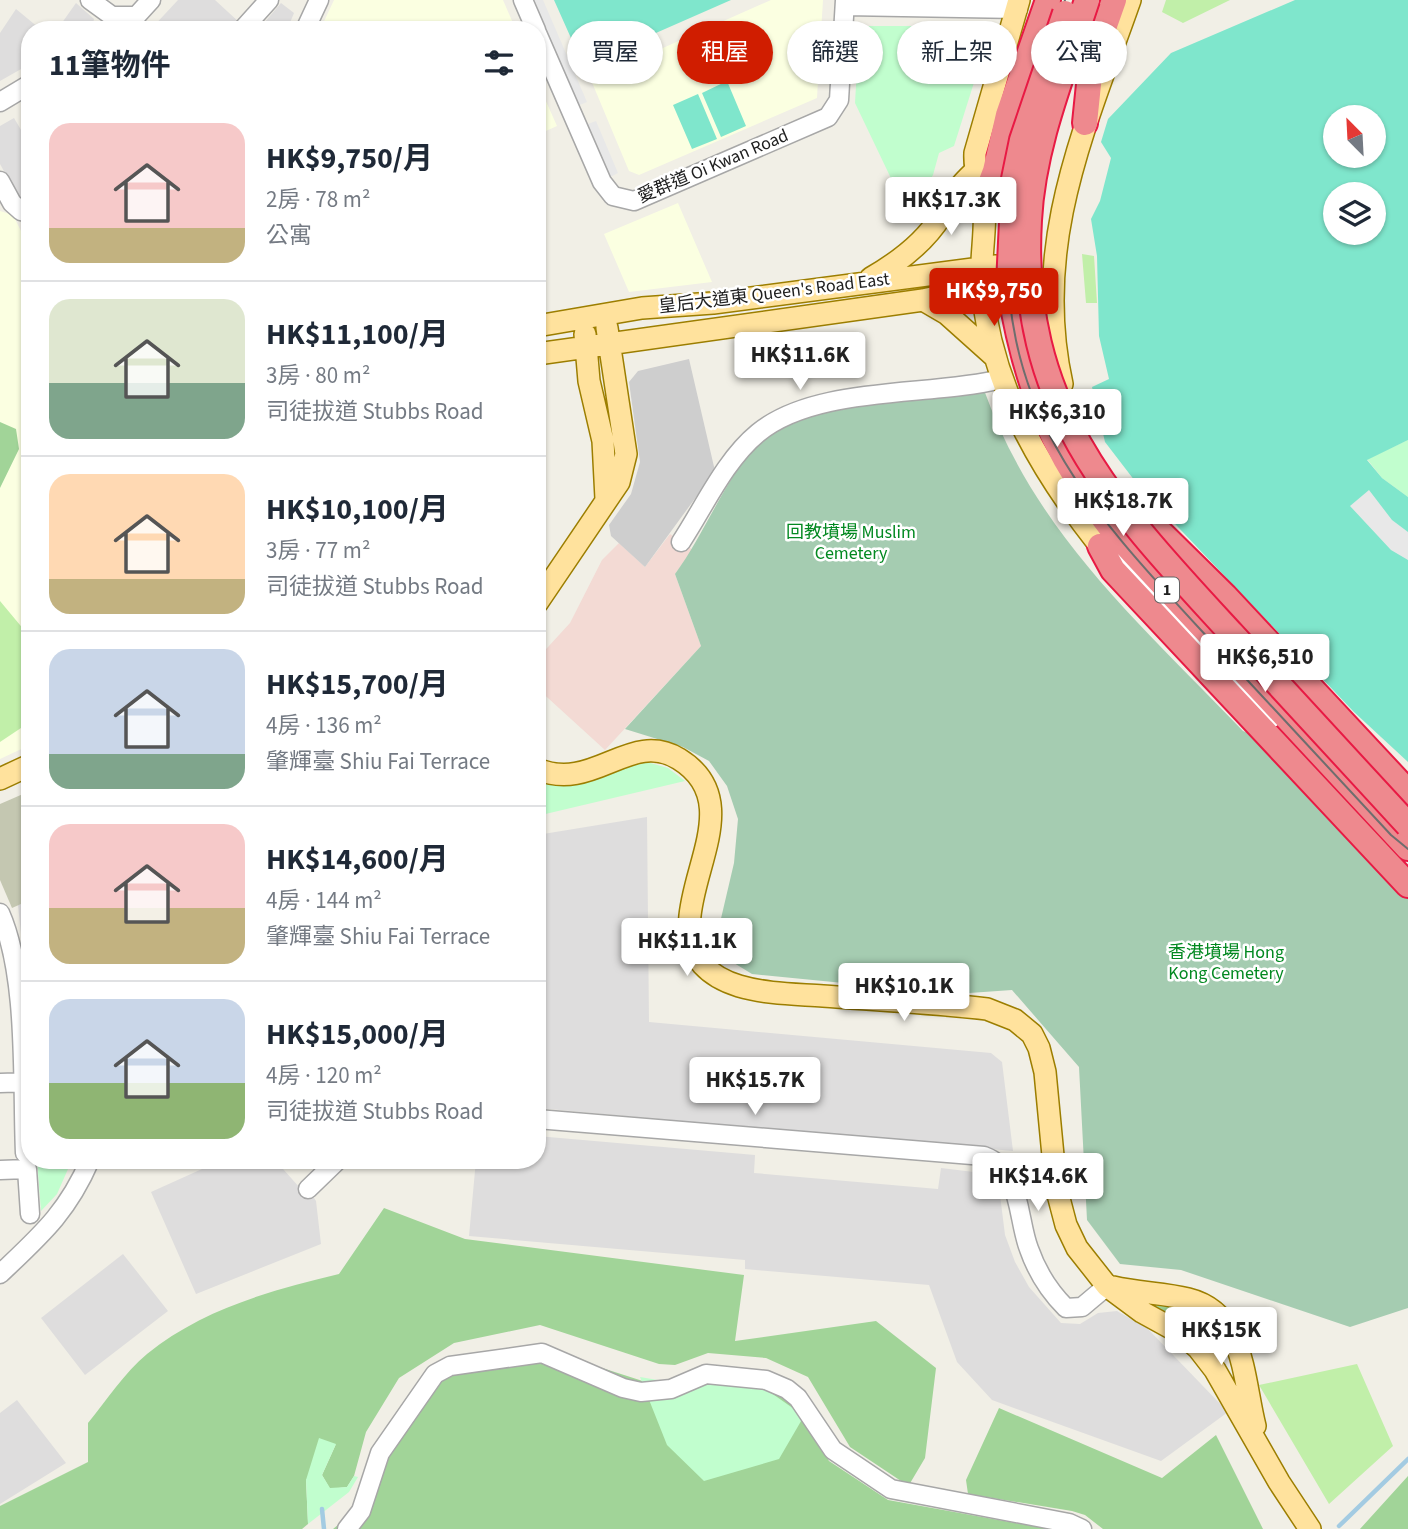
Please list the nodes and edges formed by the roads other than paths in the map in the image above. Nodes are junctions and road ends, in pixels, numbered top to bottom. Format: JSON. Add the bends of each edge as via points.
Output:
{"nodes":[{"id":1,"x":90,"y":0,"type":"edge"},
{"id":2,"x":151,"y":0,"type":"edge"},
{"id":3,"x":269,"y":0,"type":"edge"},
{"id":4,"x":319,"y":0,"type":"edge"},
{"id":5,"x":523,"y":0,"type":"edge"},
{"id":6,"x":1048,"y":0,"type":"edge"},
{"id":7,"x":1070,"y":0,"type":"edge"},
{"id":8,"x":1088,"y":0,"type":"edge"},
{"id":9,"x":1114,"y":0,"type":"edge"},
{"id":10,"x":1130,"y":0,"type":"edge"},
{"id":11,"x":845,"y":3,"type":"edge"},
{"id":12,"x":934,"y":4,"type":"edge"},
{"id":13,"x":1019,"y":4,"type":"edge"},
{"id":14,"x":137,"y":16,"type":"junction"},
{"id":15,"x":132,"y":21,"type":"edge"},
{"id":16,"x":250,"y":21,"type":"edge"},
{"id":17,"x":309,"y":21,"type":"edge"},
{"id":18,"x":532,"y":21,"type":"edge"},
{"id":19,"x":1107,"y":21,"type":"edge"},
{"id":20,"x":546,"y":55,"type":"edge"},
{"id":21,"x":1071,"y":84,"type":"edge"},
{"id":22,"x":1089,"y":84,"type":"edge"},
{"id":23,"x":21,"y":90,"type":"edge"},
{"id":24,"x":1056,"y":99,"type":"junction"},
{"id":25,"x":0,"y":102,"type":"edge"},
{"id":26,"x":1085,"y":123,"type":"junction"},
{"id":27,"x":974,"y":172,"type":"junction"},
{"id":28,"x":0,"y":181,"type":"edge"},
{"id":29,"x":984,"y":200,"type":"junction"},
{"id":30,"x":21,"y":206,"type":"edge"},
{"id":31,"x":1054,"y":258,"type":"junction"},
{"id":32,"x":1029,"y":261,"type":"junction"},
{"id":33,"x":982,"y":277,"type":"junction"},
{"id":34,"x":860,"y":284,"type":"junction"},
{"id":35,"x":923,"y":300,"type":"junction"},
{"id":36,"x":594,"y":317,"type":"junction"},
{"id":37,"x":546,"y":325,"type":"edge"},
{"id":38,"x":608,"y":342,"type":"junction"},
{"id":39,"x":586,"y":345,"type":"junction"},
{"id":40,"x":546,"y":352,"type":"edge"},
{"id":41,"x":995,"y":357,"type":"junction"},
{"id":42,"x":1001,"y":379,"type":"junction"},
{"id":43,"x":606,"y":499,"type":"junction"},
{"id":44,"x":1128,"y":509,"type":"junction"},
{"id":45,"x":681,"y":542,"type":"dead end"},
{"id":46,"x":1100,"y":546,"type":"junction"},
{"id":47,"x":546,"y":589,"type":"edge"},
{"id":48,"x":21,"y":769,"type":"edge"},
{"id":49,"x":546,"y":771,"type":"edge"},
{"id":50,"x":0,"y":779,"type":"edge"},
{"id":51,"x":1408,"y":792,"type":"edge"},
{"id":52,"x":1408,"y":814,"type":"edge"},
{"id":53,"x":1408,"y":825,"type":"edge"},
{"id":54,"x":1408,"y":848,"type":"edge"},
{"id":55,"x":1408,"y":853,"type":"edge"},
{"id":56,"x":1408,"y":885,"type":"edge"},
{"id":57,"x":0,"y":913,"type":"edge"},
{"id":58,"x":21,"y":980,"type":"edge"},
{"id":59,"x":21,"y":993,"type":"edge"},
{"id":60,"x":0,"y":994,"type":"edge"},
{"id":61,"x":21,"y":1082,"type":"edge"},
{"id":62,"x":0,"y":1083,"type":"edge"},
{"id":63,"x":546,"y":1120,"type":"edge"},
{"id":64,"x":21,"y":1163,"type":"edge"},
{"id":65,"x":27,"y":1169,"type":"edge"},
{"id":66,"x":86,"y":1169,"type":"edge"},
{"id":67,"x":329,"y":1169,"type":"edge"},
{"id":68,"x":0,"y":1170,"type":"edge"},
{"id":69,"x":308,"y":1189,"type":"dead end"},
{"id":70,"x":30,"y":1214,"type":"dead end"},
{"id":71,"x":0,"y":1274,"type":"edge"},
{"id":72,"x":1107,"y":1286,"type":"junction"},
{"id":73,"x":1231,"y":1329,"type":"junction"},
{"id":74,"x":1205,"y":1356,"type":"junction"},
{"id":75,"x":1259,"y":1442,"type":"junction"},
{"id":76,"x":347,"y":1529,"type":"edge"},
{"id":77,"x":1083,"y":1529,"type":"edge"},
{"id":78,"x":1310,"y":1529,"type":"edge"}],
"edges":[{"from":1,"to":14,"type":"street","via":[[112,16]]},
{"from":2,"to":14,"type":"street"},
{"from":3,"to":16,"type":"street"},
{"from":4,"to":17,"type":"street"},
{"from":5,"to":18,"type":"street","name":"愛群道 Oi Kwan Road"},
{"from":6,"to":29,"type":"highway"},
{"from":7,"to":54,"type":"highway","number":"1","bridge":true,"via":[[1023,140],[1014,179],[1009,255],[1009,284],[1022,356],[1048,428],[1071,474],[1112,531]]},
{"from":8,"to":24,"type":"main road"},
{"from":8,"to":53,"type":"highway","number":"1","bridge":true,"via":[[1043,137],[1029,218],[1029,274],[1036,328],[1059,407],[1084,456],[1132,525]]},
{"from":9,"to":19,"type":"highway"},
{"from":10,"to":26,"type":"main road"},
{"from":11,"to":12,"type":"street"},
{"from":11,"to":20,"type":"street","name":"愛群道 Oi Kwan Road","via":[[839,100],[828,117],[634,201],[613,196],[601,182]]},
{"from":12,"to":13,"type":"street"},
{"from":13,"to":27,"type":"main road","via":[[975,152]]},
{"from":14,"to":15,"type":"street"},
{"from":21,"to":24,"type":"highway"},
{"from":22,"to":26,"type":"highway"},
{"from":23,"to":25,"type":"street"},
{"from":24,"to":32,"type":"main road","via":[[1036,186]]},
{"from":26,"to":31,"type":"main road","via":[[1062,202]]},
{"from":27,"to":29,"type":"main road"},
{"from":27,"to":34,"type":"main road","via":[[954,190],[941,218],[907,254]]},
{"from":28,"to":30,"type":"street","via":[[12,203]]},
{"from":29,"to":33,"type":"main road"},
{"from":31,"to":32,"type":"main road","name":"皇后大道東 Queen's Road East"},
{"from":31,"to":44,"type":"main road","via":[[1052,321],[1066,402],[1078,433]]},
{"from":32,"to":33,"type":"main road","name":"皇后大道東 Queen's Road East"},
{"from":33,"to":34,"type":"main road","name":"皇后大道東 Queen's Road East"},
{"from":33,"to":35,"type":"main road","name":"皇后大道東 Queen's Road East"},
{"from":33,"to":41,"type":"main road"},
{"from":34,"to":36,"type":"main road","name":"皇后大道東 Queen's Road East","via":[[642,307]]},
{"from":35,"to":38,"type":"main road","name":"皇后大道東 Queen's Road East"},
{"from":35,"to":41,"type":"main road","via":[[947,314]]},
{"from":36,"to":37,"type":"main road","name":"皇后大道東 Queen's Road East"},
{"from":36,"to":38,"type":"main road"},
{"from":36,"to":39,"type":"main road"},
{"from":38,"to":39,"type":"main road","name":"皇后大道東 Queen's Road East"},
{"from":38,"to":43,"type":"main road","via":[[626,454],[619,482]]},
{"from":39,"to":40,"type":"main road","name":"皇后大道東 Queen's Road East"},
{"from":39,"to":43,"type":"main road","via":[[603,441]]},
{"from":41,"to":42,"type":"main road"},
{"from":42,"to":45,"type":"street","via":[[864,396],[787,416],[758,433],[737,457]]},
{"from":42,"to":46,"type":"main road","via":[[1033,450]]},
{"from":43,"to":47,"type":"main road"},
{"from":44,"to":51,"type":"highway","via":[[1162,534],[1224,596]]},
{"from":44,"to":52,"type":"street","via":[[1151,543],[1370,780]]},
{"from":46,"to":55,"type":"street","via":[[1123,561],[1372,824]]},
{"from":46,"to":56,"type":"highway","via":[[1113,570]]},
{"from":48,"to":50,"type":"main road"},
{"from":49,"to":72,"type":"main road","via":[[578,774],[647,751],[668,754],[692,771],[707,798],[711,819],[690,912],[690,936],[702,963],[726,982],[783,993],[987,1009],[1027,1029],[1043,1061],[1061,1211],[1077,1248]]},
{"from":57,"to":58,"type":"street","via":[[12,939]]},
{"from":59,"to":60,"type":"street"},
{"from":61,"to":62,"type":"street"},
{"from":63,"to":72,"type":"street","via":[[984,1156],[998,1163],[1012,1182],[1029,1250],[1041,1277],[1066,1308],[1082,1307]]},
{"from":64,"to":68,"type":"street"},
{"from":65,"to":70,"type":"street"},
{"from":66,"to":71,"type":"street","via":[[58,1219]]},
{"from":67,"to":69,"type":"street"},
{"from":72,"to":73,"type":"main road","via":[[1191,1299]]},
{"from":72,"to":74,"type":"main road","via":[[1182,1334]]},
{"from":73,"to":74,"type":"main road","via":[[1226,1353]]},
{"from":73,"to":75,"type":"main road"},
{"from":74,"to":75,"type":"main road"},
{"from":75,"to":78,"type":"main road"},
{"from":76,"to":77,"type":"street","via":[[361,1511],[380,1453],[435,1374],[450,1366],[542,1353],[641,1392],[671,1389],[702,1374],[766,1380],[798,1398],[833,1450],[891,1489]]}]}
